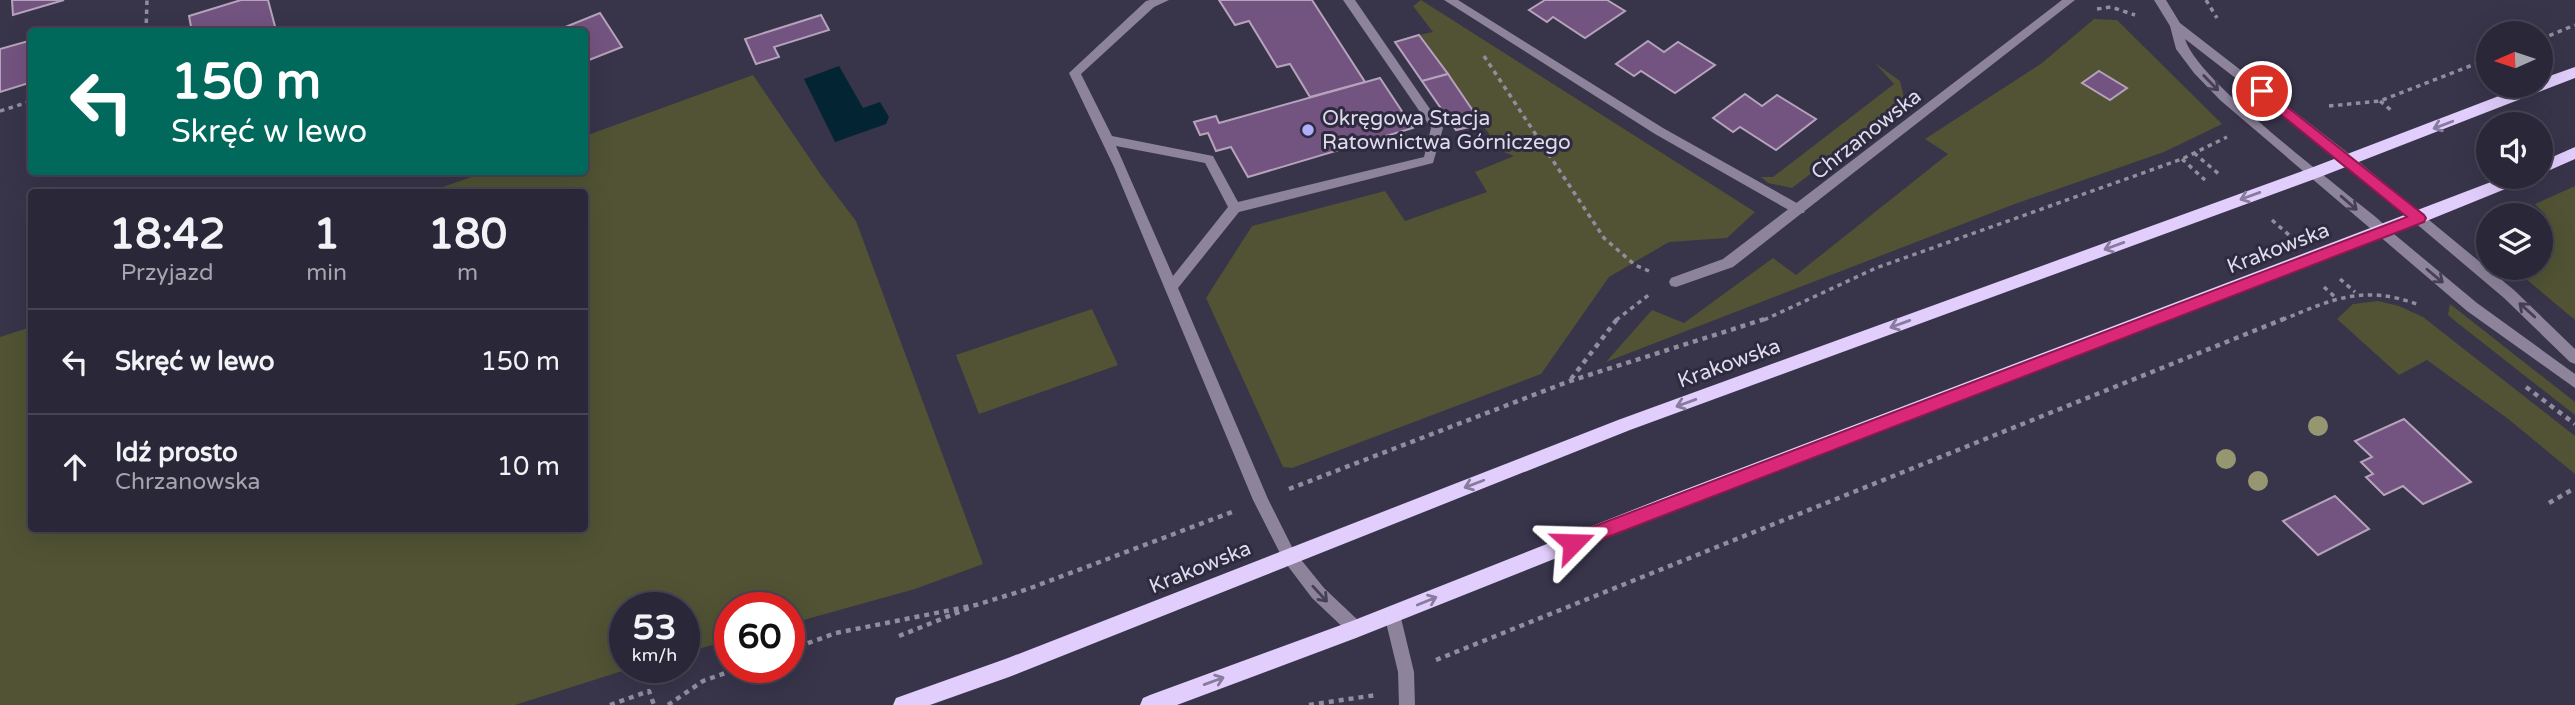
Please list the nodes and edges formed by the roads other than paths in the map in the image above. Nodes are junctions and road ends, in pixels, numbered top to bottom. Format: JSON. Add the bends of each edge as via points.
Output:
{"nodes":[{"id":1,"x":1163,"y":0,"type":"edge"},
{"id":2,"x":1349,"y":0,"type":"edge"},
{"id":3,"x":1450,"y":0,"type":"edge"},
{"id":4,"x":2069,"y":0,"type":"edge"},
{"id":5,"x":2160,"y":0,"type":"edge"},
{"id":6,"x":1148,"y":2,"type":"edge"},
{"id":7,"x":2176,"y":26,"type":"junction"},
{"id":8,"x":2575,"y":72,"type":"edge"},
{"id":9,"x":1107,"y":139,"type":"junction"},
{"id":10,"x":2575,"y":153,"type":"edge"},
{"id":11,"x":2349,"y":160,"type":"junction"},
{"id":12,"x":2553,"y":163,"type":"edge"},
{"id":13,"x":2314,"y":173,"type":"junction"},
{"id":14,"x":2489,"y":189,"type":"edge"},
{"id":15,"x":1235,"y":208,"type":"junction"},
{"id":16,"x":1798,"y":210,"type":"junction"},
{"id":17,"x":2418,"y":218,"type":"junction"},
{"id":18,"x":2383,"y":232,"type":"junction"},
{"id":19,"x":1676,"y":282,"type":"road end"},
{"id":20,"x":1170,"y":289,"type":"junction"},
{"id":21,"x":2575,"y":358,"type":"edge"},
{"id":22,"x":2575,"y":382,"type":"edge"},
{"id":23,"x":1289,"y":556,"type":"junction"},
{"id":24,"x":1392,"y":614,"type":"junction"},
{"id":25,"x":1356,"y":629,"type":"junction"},
{"id":26,"x":903,"y":705,"type":"edge"},
{"id":27,"x":1150,"y":705,"type":"edge"},
{"id":28,"x":1407,"y":705,"type":"edge"}],
"edges":[{"from":1,"to":6,"type":"street"},
{"from":2,"to":15,"type":"street","via":[[1437,128],[1429,160]]},
{"from":3,"to":16,"type":"street","via":[[1659,131]]},
{"from":4,"to":16,"type":"street","name":"Chrzanowska"},
{"from":5,"to":7,"type":"street"},
{"from":6,"to":9,"type":"street","via":[[1075,73]]},
{"from":7,"to":11,"type":"street"},
{"from":7,"to":13,"type":"street","one_way":true,"via":[[2182,49],[2198,70]]},
{"from":8,"to":11,"type":"main road","name":"Krakowska","one_way":true},
{"from":9,"to":15,"type":"street","via":[[1209,159]]},
{"from":9,"to":20,"type":"street"},
{"from":10,"to":12,"type":"main road"},
{"from":11,"to":13,"type":"main road","name":"Krakowska"},
{"from":11,"to":17,"type":"street"},
{"from":13,"to":18,"type":"street","one_way":true},
{"from":13,"to":23,"type":"main road","name":"Krakowska","one_way":true,"via":[[1625,425]]},
{"from":14,"to":17,"type":"main road","name":"Krakowska"},
{"from":15,"to":20,"type":"street"},
{"from":16,"to":19,"type":"street","name":"Chrzanowska","via":[[1728,262]]},
{"from":17,"to":18,"type":"main road","name":"Krakowska"},
{"from":21,"to":17,"type":"street","one_way":true,"via":[[2509,294]]},
{"from":18,"to":22,"type":"street","one_way":true,"via":[[2472,307]]},
{"from":24,"to":18,"type":"main road","name":"Krakowska","one_way":true},
{"from":20,"to":23,"type":"street"},
{"from":23,"to":25,"type":"street","one_way":true,"via":[[1318,593]]},
{"from":23,"to":26,"type":"main road","name":"Krakowska"},
{"from":24,"to":25,"type":"main road","name":"Krakowska"},
{"from":24,"to":28,"type":"street","via":[[1406,672]]},
{"from":27,"to":25,"type":"main road","name":"Krakowska","one_way":true}]}
